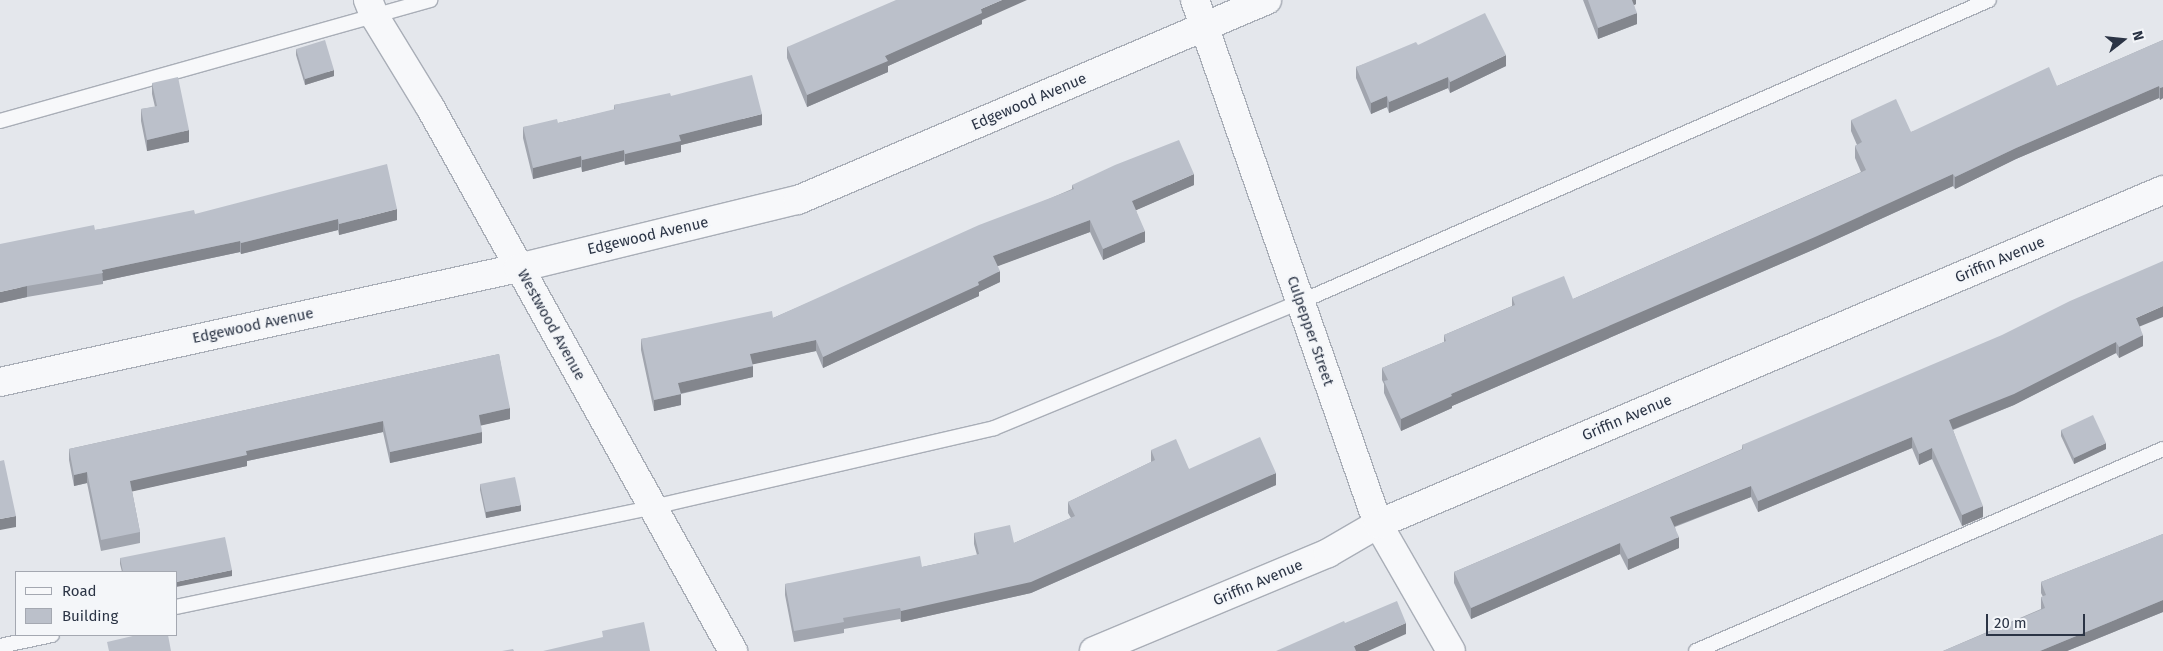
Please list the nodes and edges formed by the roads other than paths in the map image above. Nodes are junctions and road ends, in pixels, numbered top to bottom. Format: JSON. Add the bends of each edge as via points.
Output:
{"nodes":[{"id":1,"x":430,"y":0,"type":"edge"},
{"id":2,"x":1194,"y":0,"type":"edge"},
{"id":3,"x":1268,"y":0,"type":"edge"},
{"id":4,"x":1988,"y":0,"type":"edge"},
{"id":5,"x":371,"y":8,"type":"edge"},
{"id":6,"x":1204,"y":28,"type":"junction"},
{"id":7,"x":0,"y":121,"type":"edge"},
{"id":8,"x":2163,"y":190,"type":"edge"},
{"id":9,"x":518,"y":268,"type":"junction"},
{"id":10,"x":1300,"y":302,"type":"junction"},
{"id":11,"x":0,"y":382,"type":"edge"},
{"id":12,"x":2163,"y":449,"type":"edge"},
{"id":13,"x":653,"y":507,"type":"junction"},
{"id":14,"x":1378,"y":524,"type":"junction"},
{"id":15,"x":178,"y":608,"type":"edge"},
{"id":16,"x":47,"y":636,"type":"edge"},
{"id":17,"x":0,"y":646,"type":"edge"},
{"id":18,"x":734,"y":651,"type":"edge"},
{"id":19,"x":1094,"y":651,"type":"edge"},
{"id":20,"x":1451,"y":651,"type":"edge"},
{"id":21,"x":1696,"y":651,"type":"edge"}],
"edges":[{"from":1,"to":5,"type":"lane"},
{"from":2,"to":6,"type":"street","name":"Culpepper Street"},
{"from":3,"to":6,"type":"street","name":"Edgewood Avenue"},
{"from":4,"to":10,"type":"lane"},
{"from":5,"to":7,"type":"lane"},
{"from":5,"to":9,"type":"street","name":"Westwood Avenue","via":[[430,107]]},
{"from":6,"to":9,"type":"street","name":"Edgewood Avenue","via":[[798,200]]},
{"from":6,"to":10,"type":"street","name":"Culpepper Street"},
{"from":8,"to":14,"type":"street","name":"Griffin Avenue"},
{"from":9,"to":11,"type":"street","name":"Edgewood Avenue"},
{"from":9,"to":13,"type":"street","name":"Westwood Avenue"},
{"from":10,"to":13,"type":"lane","via":[[994,428]]},
{"from":10,"to":14,"type":"street","name":"Culpepper Street"},
{"from":12,"to":21,"type":"lane"},
{"from":13,"to":15,"type":"lane"},
{"from":13,"to":18,"type":"street","name":"Westwood Avenue"},
{"from":14,"to":19,"type":"street","name":"Griffin Avenue","via":[[1328,553]]},
{"from":14,"to":20,"type":"street","name":"Culpepper Street"},
{"from":16,"to":17,"type":"lane"}]}
